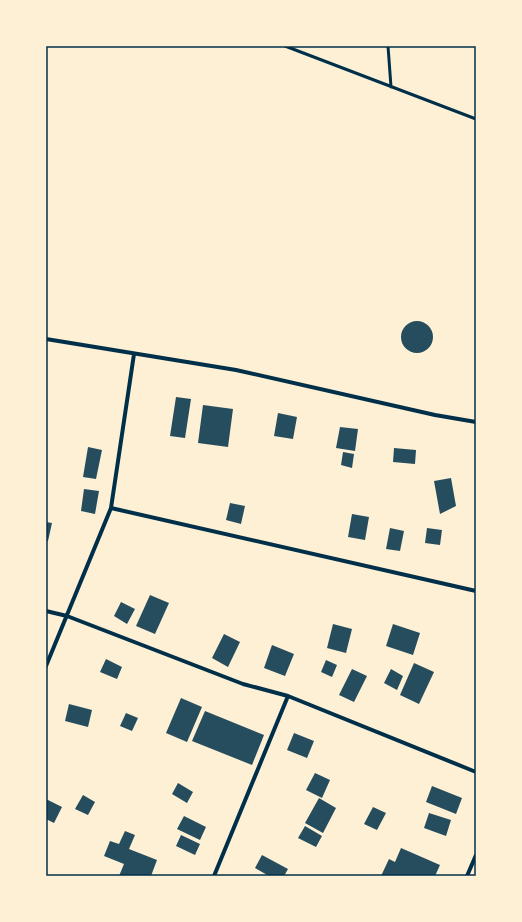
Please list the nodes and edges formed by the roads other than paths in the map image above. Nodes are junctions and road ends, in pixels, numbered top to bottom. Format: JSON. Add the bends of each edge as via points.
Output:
{"nodes":[{"id":1,"x":285,"y":46,"type":"edge"},
{"id":2,"x":388,"y":46,"type":"edge"},
{"id":3,"x":391,"y":87,"type":"junction"},
{"id":4,"x":476,"y":119,"type":"edge"},
{"id":5,"x":46,"y":339,"type":"edge"},
{"id":6,"x":134,"y":354,"type":"junction"},
{"id":7,"x":476,"y":422,"type":"edge"},
{"id":8,"x":111,"y":508,"type":"junction"},
{"id":9,"x":476,"y":591,"type":"edge"},
{"id":10,"x":46,"y":611,"type":"edge"},
{"id":11,"x":67,"y":616,"type":"junction"},
{"id":12,"x":46,"y":666,"type":"edge"},
{"id":13,"x":288,"y":696,"type":"junction"},
{"id":14,"x":476,"y":772,"type":"edge"},
{"id":15,"x":476,"y":855,"type":"edge"},
{"id":16,"x":214,"y":876,"type":"edge"},
{"id":17,"x":467,"y":876,"type":"edge"}],
"edges":[{"from":1,"to":3,"type":"lane"},
{"from":2,"to":3,"type":"lane"},
{"from":3,"to":4,"type":"lane"},
{"from":5,"to":6,"type":"street"},
{"from":6,"to":7,"type":"street","via":[[236,370]]},
{"from":6,"to":8,"type":"street"},
{"from":8,"to":9,"type":"street"},
{"from":8,"to":11,"type":"street"},
{"from":10,"to":11,"type":"street"},
{"from":11,"to":12,"type":"street"},
{"from":11,"to":13,"type":"street","via":[[243,684]]},
{"from":13,"to":14,"type":"street"},
{"from":13,"to":16,"type":"street"},
{"from":15,"to":17,"type":"street"}]}
